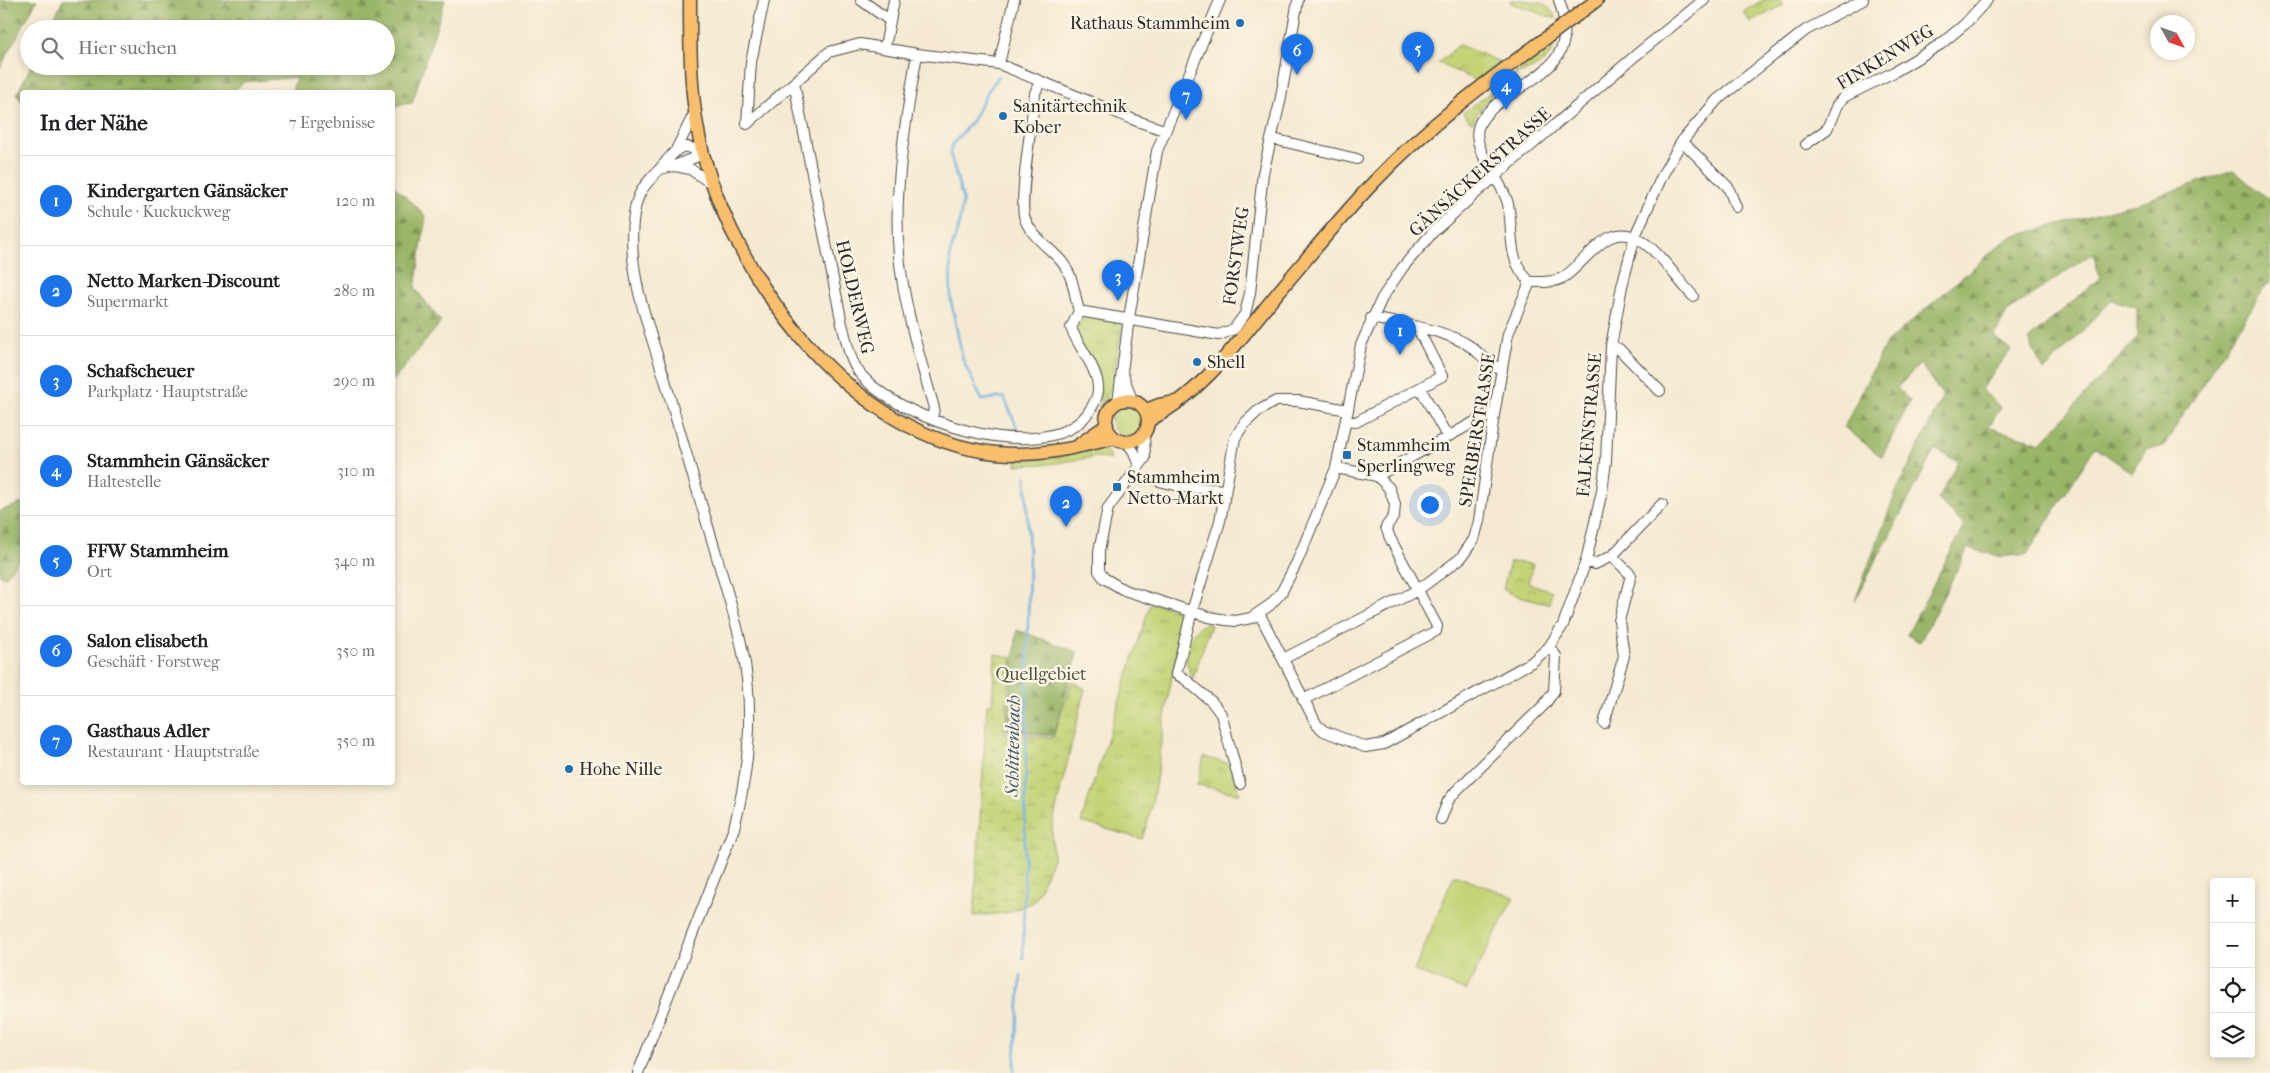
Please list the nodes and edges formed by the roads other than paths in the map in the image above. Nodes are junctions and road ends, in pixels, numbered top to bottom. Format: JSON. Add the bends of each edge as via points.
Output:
{"nodes":[{"id":1,"x":690,"y":0,"type":"edge"},
{"id":2,"x":764,"y":0,"type":"edge"},
{"id":3,"x":771,"y":0,"type":"edge"},
{"id":4,"x":861,"y":0,"type":"edge"},
{"id":5,"x":894,"y":0,"type":"edge"},
{"id":6,"x":1014,"y":0,"type":"edge"},
{"id":7,"x":1220,"y":0,"type":"edge"},
{"id":8,"x":1298,"y":0,"type":"edge"},
{"id":9,"x":1559,"y":0,"type":"edge"},
{"id":10,"x":1597,"y":0,"type":"edge"},
{"id":11,"x":1704,"y":0,"type":"edge"},
{"id":12,"x":1863,"y":0,"type":"edge"},
{"id":13,"x":1987,"y":0,"type":"edge"},
{"id":14,"x":889,"y":20,"type":"junction"},
{"id":15,"x":885,"y":47,"type":"junction"},
{"id":16,"x":917,"y":54,"type":"junction"},
{"id":17,"x":999,"y":64,"type":"junction"},
{"id":18,"x":1040,"y":82,"type":"junction"},
{"id":19,"x":794,"y":83,"type":"junction"},
{"id":20,"x":695,"y":112,"type":"junction"},
{"id":21,"x":1164,"y":130,"type":"junction"},
{"id":22,"x":1272,"y":139,"type":"junction"},
{"id":23,"x":1682,"y":141,"type":"junction"},
{"id":24,"x":1806,"y":144,"type":"dead end"},
{"id":25,"x":677,"y":148,"type":"junction"},
{"id":26,"x":704,"y":154,"type":"junction"},
{"id":27,"x":1357,"y":159,"type":"dead end"},
{"id":28,"x":674,"y":166,"type":"junction"},
{"id":29,"x":660,"y":169,"type":"junction"},
{"id":30,"x":1495,"y":177,"type":"junction"},
{"id":31,"x":714,"y":185,"type":"junction"},
{"id":32,"x":1736,"y":207,"type":"dead end"},
{"id":33,"x":1635,"y":236,"type":"junction"},
{"id":34,"x":1530,"y":282,"type":"junction"},
{"id":35,"x":1693,"y":296,"type":"dead end"},
{"id":36,"x":1079,"y":311,"type":"junction"},
{"id":37,"x":1129,"y":318,"type":"junction"},
{"id":38,"x":1371,"y":318,"type":"junction"},
{"id":39,"x":1422,"y":328,"type":"junction"},
{"id":40,"x":1611,"y":346,"type":"junction"},
{"id":41,"x":1502,"y":370,"type":"junction"},
{"id":42,"x":1122,"y":372,"type":"junction"},
{"id":43,"x":1420,"y":388,"type":"junction"},
{"id":44,"x":1660,"y":391,"type":"dead end"},
{"id":45,"x":1132,"y":400,"type":"junction"},
{"id":46,"x":1118,"y":402,"type":"junction"},
{"id":47,"x":1348,"y":410,"type":"junction"},
{"id":48,"x":1494,"y":415,"type":"junction"},
{"id":49,"x":1147,"y":416,"type":"junction"},
{"id":50,"x":932,"y":418,"type":"junction"},
{"id":51,"x":1346,"y":421,"type":"junction"},
{"id":52,"x":1106,"y":425,"type":"junction"},
{"id":53,"x":1144,"y":434,"type":"junction"},
{"id":54,"x":1447,"y":436,"type":"junction"},
{"id":55,"x":1121,"y":440,"type":"junction"},
{"id":56,"x":1072,"y":450,"type":"junction"},
{"id":57,"x":1139,"y":466,"type":"junction"},
{"id":58,"x":1336,"y":468,"type":"junction"},
{"id":59,"x":1377,"y":476,"type":"junction"},
{"id":60,"x":1159,"y":481,"type":"dead end"},
{"id":61,"x":1225,"y":490,"type":"junction"},
{"id":62,"x":1662,"y":504,"type":"dead end"},
{"id":63,"x":1612,"y":556,"type":"junction"},
{"id":64,"x":1586,"y":561,"type":"junction"},
{"id":65,"x":1418,"y":590,"type":"junction"},
{"id":66,"x":1192,"y":611,"type":"junction"},
{"id":67,"x":1259,"y":613,"type":"junction"},
{"id":68,"x":1549,"y":647,"type":"junction"},
{"id":69,"x":1284,"y":660,"type":"junction"},
{"id":70,"x":1303,"y":700,"type":"junction"},
{"id":71,"x":1604,"y":722,"type":"dead end"},
{"id":72,"x":1240,"y":784,"type":"dead end"},
{"id":73,"x":1441,"y":819,"type":"dead end"},
{"id":74,"x":638,"y":1073,"type":"edge"}],
"edges":[{"from":1,"to":20,"type":"main road"},
{"from":2,"to":3,"type":"street"},
{"from":2,"to":19,"type":"street","via":[[751,62],[747,124]]},
{"from":4,"to":14,"type":"street"},
{"from":5,"to":14,"type":"street"},
{"from":6,"to":17,"type":"street"},
{"from":7,"to":21,"type":"street"},
{"from":8,"to":22,"type":"street","name":"FORSTWEG"},
{"from":9,"to":30,"type":"street","via":[[1564,14],[1565,41],[1558,58],[1492,108],[1478,128],[1478,141]]},
{"from":10,"to":49,"type":"main road","bridge":true,"via":[[1450,111],[1389,166],[1208,376],[1176,402],[1159,405]]},
{"from":11,"to":30,"type":"street","name":"GÄNSÄCKERSTRASSE"},
{"from":12,"to":23,"type":"street","name":"FALKENSTRASSE","via":[[1806,30],[1774,53],[1717,100]]},
{"from":13,"to":24,"type":"street","name":"FINKENWEG","via":[[1941,44],[1844,97],[1827,129]]},
{"from":14,"to":15,"type":"street"},
{"from":15,"to":16,"type":"street"},
{"from":15,"to":19,"type":"street","via":[[860,44],[829,52]]},
{"from":16,"to":17,"type":"street"},
{"from":16,"to":50,"type":"street","via":[[898,190],[899,255],[911,324],[934,408]]},
{"from":17,"to":18,"type":"street"},
{"from":18,"to":21,"type":"street"},
{"from":18,"to":36,"type":"street","via":[[1035,94],[1024,217],[1031,230],[1062,262],[1074,282]]},
{"from":19,"to":50,"type":"street","name":"HOLDERWEG","via":[[842,324],[854,365],[878,391]]},
{"from":20,"to":25,"type":"street"},
{"from":20,"to":26,"type":"main road"},
{"from":21,"to":37,"type":"street","via":[[1152,177]]},
{"from":22,"to":27,"type":"street"},
{"from":22,"to":37,"type":"street","name":"FORSTWEG","via":[[1264,173],[1250,293],[1245,314],[1234,329],[1219,335]]},
{"from":23,"to":32,"type":"street","via":[[1728,187]]},
{"from":23,"to":33,"type":"street","name":"FALKENSTRASSE"},
{"from":25,"to":26,"type":"street","via":[[693,147]]},
{"from":25,"to":29,"type":"street"},
{"from":26,"to":28,"type":"street"},
{"from":26,"to":31,"type":"main road"},
{"from":28,"to":29,"type":"street"},
{"from":28,"to":31,"type":"street","via":[[690,169]]},
{"from":29,"to":74,"type":"street","via":[[649,178],[637,199],[633,230],[635,267],[742,650],[749,742],[744,791],[734,828]]},
{"from":30,"to":34,"type":"street","via":[[1506,196],[1515,263]]},
{"from":30,"to":38,"type":"street","name":"GÄNSÄCKERSTRASSE","via":[[1433,232],[1403,267]]},
{"from":31,"to":56,"type":"main road","via":[[745,256],[772,300],[805,342],[870,402],[902,422],[963,446],[1036,454]]},
{"from":33,"to":34,"type":"street","via":[[1622,233],[1610,237],[1563,277],[1549,282]]},
{"from":33,"to":35,"type":"street","via":[[1646,243]]},
{"from":33,"to":40,"type":"street","name":"FALKENSTRASSE"},
{"from":34,"to":41,"type":"street","name":"SPERBERSTRASSE","via":[[1508,334]]},
{"from":36,"to":37,"type":"street","name":"FORSTWEG"},
{"from":36,"to":50,"type":"street","name":"HOLDERWEG","via":[[1072,328],[1096,376],[1098,390],[1087,415],[1074,427],[1044,438],[995,437],[966,432]]},
{"from":37,"to":42,"type":"street"},
{"from":38,"to":39,"type":"street"},
{"from":38,"to":47,"type":"street","name":"GÄNSÄCKERSTRASSE","via":[[1361,345]]},
{"from":39,"to":41,"type":"street","via":[[1465,343],[1491,366]]},
{"from":39,"to":43,"type":"street","via":[[1420,333],[1442,376]]},
{"from":40,"to":44,"type":"street","via":[[1619,349]]},
{"from":40,"to":64,"type":"street","name":"FALKENSTRASSE","via":[[1604,476]]},
{"from":41,"to":48,"type":"street","name":"SPERBERSTRASSE"},
{"from":42,"to":45,"type":"street"},
{"from":42,"to":46,"type":"street"},
{"from":43,"to":51,"type":"street","via":[[1356,422]]},
{"from":43,"to":54,"type":"street"},
{"from":45,"to":46,"type":"main road"},
{"from":45,"to":49,"type":"main road"},
{"from":46,"to":52,"type":"main road","via":[[1108,412]]},
{"from":47,"to":51,"type":"street","name":"GÄNSÄCKERSTRASSE"},
{"from":47,"to":61,"type":"street","via":[[1298,401],[1276,402],[1258,411],[1235,438]]},
{"from":48,"to":54,"type":"street"},
{"from":48,"to":65,"type":"street","name":"SPERBERSTRASSE","via":[[1474,539],[1461,558]]},
{"from":49,"to":53,"type":"main road"},
{"from":51,"to":58,"type":"street","name":"GÄNSÄCKERSTRASSE"},
{"from":52,"to":55,"type":"main road"},
{"from":52,"to":56,"type":"main road"},
{"from":53,"to":55,"type":"main road","via":[[1134,441]]},
{"from":53,"to":57,"type":"street","name":"GÄNSÄCKERSTRASSE","via":[[1146,458]]},
{"from":54,"to":59,"type":"street"},
{"from":55,"to":56,"type":"main road"},
{"from":55,"to":57,"type":"street"},
{"from":57,"to":66,"type":"street","name":"GÄNSÄCKERSTRASSE","via":[[1108,508],[1099,551],[1099,570],[1109,582],[1124,590]]},
{"from":58,"to":59,"type":"street"},
{"from":58,"to":67,"type":"street","name":"GÄNSÄCKERSTRASSE","via":[[1298,562],[1281,593]]},
{"from":59,"to":65,"type":"street","via":[[1388,488],[1395,504],[1394,516],[1386,527]]},
{"from":60,"to":61,"type":"street","via":[[1184,487]]},
{"from":61,"to":66,"type":"street","via":[[1220,521]]},
{"from":62,"to":63,"type":"street"},
{"from":63,"to":64,"type":"street","via":[[1595,564]]},
{"from":63,"to":71,"type":"street","via":[[1630,575],[1630,582],[1619,621],[1624,656]]},
{"from":64,"to":68,"type":"street","name":"FALKENSTRASSE","via":[[1563,625]]},
{"from":65,"to":69,"type":"street","name":"SPERBERSTRASSE"},
{"from":65,"to":70,"type":"street","via":[[1436,623],[1436,631]]},
{"from":66,"to":67,"type":"street","name":"GÄNSÄCKERSTRASSE","via":[[1236,621]]},
{"from":66,"to":72,"type":"street","via":[[1176,674],[1212,702],[1221,714]]},
{"from":67,"to":69,"type":"street","name":"FALKENSTRASSE"},
{"from":68,"to":70,"type":"street","name":"FALKENSTRASSE","via":[[1532,662],[1384,744],[1365,747],[1324,731]]},
{"from":68,"to":73,"type":"street","via":[[1556,656],[1554,691],[1545,704],[1456,791]]},
{"from":69,"to":70,"type":"street","name":"FALKENSTRASSE"}]}
